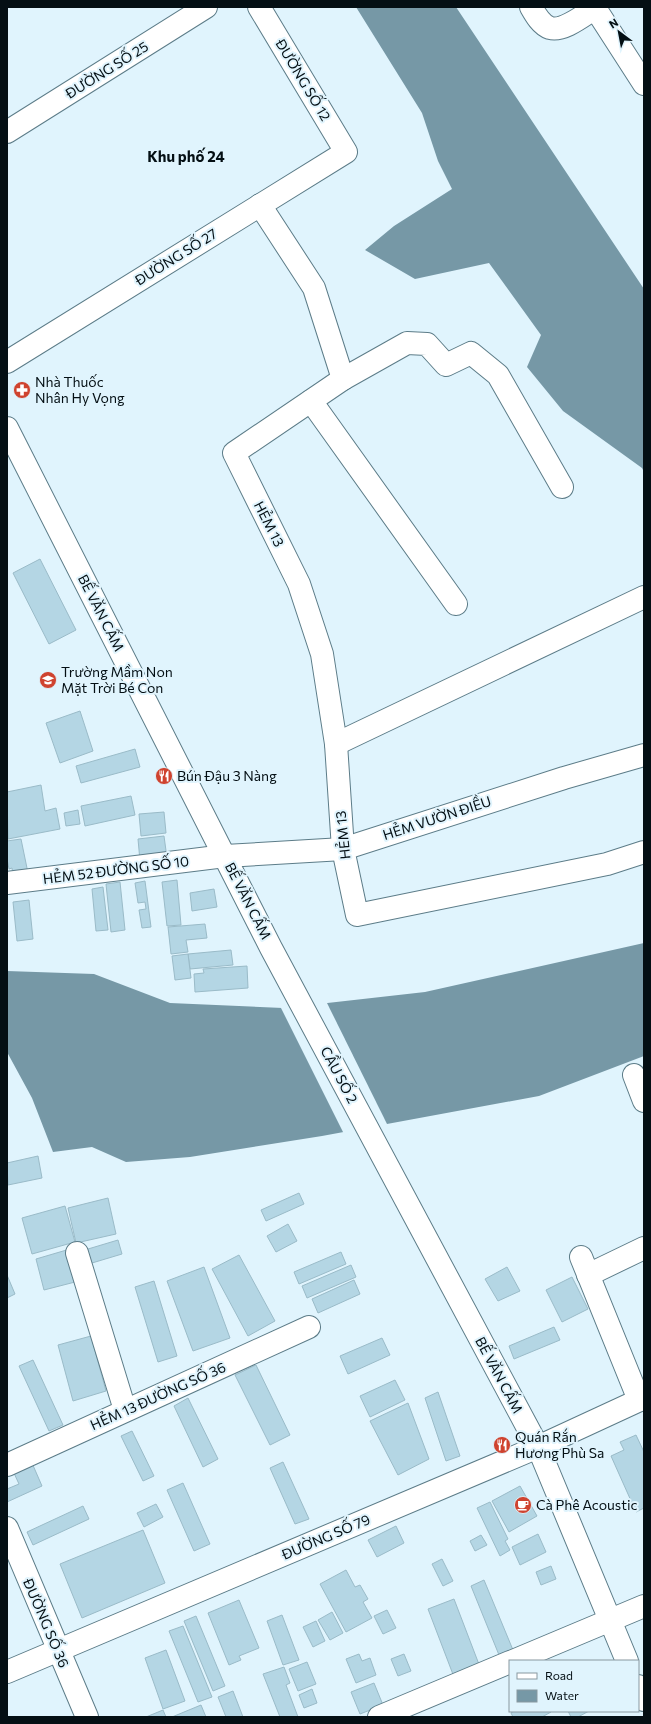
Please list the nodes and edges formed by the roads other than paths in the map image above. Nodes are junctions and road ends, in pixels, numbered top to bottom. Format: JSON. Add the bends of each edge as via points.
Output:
{"nodes":[{"id":1,"x":206,"y":7,"type":"edge"},
{"id":2,"x":259,"y":7,"type":"edge"},
{"id":3,"x":531,"y":7,"type":"edge"},
{"id":4,"x":596,"y":8,"type":"edge"},
{"id":5,"x":644,"y":84,"type":"edge"},
{"id":6,"x":7,"y":132,"type":"edge"},
{"id":7,"x":346,"y":152,"type":"joint"},
{"id":8,"x":260,"y":205,"type":"junction"},
{"id":9,"x":7,"y":362,"type":"edge"},
{"id":10,"x":343,"y":379,"type":"junction"},
{"id":11,"x":312,"y":401,"type":"junction"},
{"id":12,"x":7,"y":428,"type":"edge"},
{"id":13,"x":562,"y":486,"type":"dead end"},
{"id":14,"x":644,"y":597,"type":"edge"},
{"id":15,"x":456,"y":604,"type":"dead end"},
{"id":16,"x":336,"y":744,"type":"junction"},
{"id":17,"x":644,"y":755,"type":"edge"},
{"id":18,"x":343,"y":849,"type":"junction"},
{"id":19,"x":644,"y":852,"type":"edge"},
{"id":20,"x":225,"y":856,"type":"junction"},
{"id":21,"x":7,"y":883,"type":"edge"},
{"id":22,"x":271,"y":948,"type":"joint"},
{"id":23,"x":634,"y":1075,"type":"dead end"},
{"id":24,"x":644,"y":1101,"type":"edge"},
{"id":25,"x":408,"y":1203,"type":"joint"},
{"id":26,"x":644,"y":1248,"type":"edge"},
{"id":27,"x":77,"y":1252,"type":"dead end"},
{"id":28,"x":309,"y":1327,"type":"dead end"},
{"id":29,"x":641,"y":1399,"type":"edge"},
{"id":30,"x":125,"y":1410,"type":"junction"},
{"id":31,"x":538,"y":1448,"type":"junction"},
{"id":32,"x":7,"y":1465,"type":"edge"},
{"id":33,"x":7,"y":1528,"type":"edge"},
{"id":34,"x":644,"y":1606,"type":"edge"},
{"id":35,"x":609,"y":1621,"type":"junction"},
{"id":36,"x":58,"y":1651,"type":"junction"},
{"id":37,"x":515,"y":1660,"type":"edge"},
{"id":38,"x":627,"y":1660,"type":"edge"},
{"id":39,"x":509,"y":1662,"type":"edge"},
{"id":40,"x":7,"y":1672,"type":"edge"},
{"id":41,"x":639,"y":1688,"type":"edge"},
{"id":42,"x":644,"y":1700,"type":"edge"},
{"id":43,"x":87,"y":1717,"type":"edge"},
{"id":44,"x":379,"y":1717,"type":"edge"}],
"edges":[{"from":1,"to":6,"type":"street","name":"ĐƯỜNG SỐ 25"},
{"from":2,"to":7,"type":"street","name":"ĐƯỜNG SỐ 12"},
{"from":3,"to":4,"type":"street","via":[[549,28],[562,28]]},
{"from":4,"to":5,"type":"street"},
{"from":7,"to":8,"type":"street","name":"ĐƯỜNG SỐ 27"},
{"from":8,"to":9,"type":"street","name":"ĐƯỜNG SỐ 27"},
{"from":8,"to":10,"type":"street","via":[[314,288]]},
{"from":10,"to":11,"type":"street","name":"HẺM 13"},
{"from":10,"to":13,"type":"street","name":"HẺM 13","via":[[407,342],[427,344],[446,365],[471,353],[498,375]]},
{"from":11,"to":15,"type":"street"},
{"from":11,"to":16,"type":"street","name":"HẺM 13","via":[[234,453],[299,584],[322,654]]},
{"from":12,"to":20,"type":"street","name":"BẾ VĂN CẤM"},
{"from":14,"to":16,"type":"street"},
{"from":16,"to":18,"type":"street","name":"HẺM 13"},
{"from":17,"to":18,"type":"street","name":"HẺM VƯỜN ĐIỀU","via":[[557,780]]},
{"from":18,"to":19,"type":"street","name":"HẺM 13","via":[[357,915],[606,864]]},
{"from":18,"to":20,"type":"street","name":"HẺM VƯỜN ĐIỀU"},
{"from":20,"to":21,"type":"street","name":"HẺM 52 ĐƯỜNG SỐ 10"},
{"from":20,"to":22,"type":"street","name":"BẾ VĂN CẤM"},
{"from":22,"to":25,"type":"street","name":"CẦU SỐ 2"},
{"from":23,"to":24,"type":"street"},
{"from":25,"to":31,"type":"street","name":"BẾ VĂN CẤM"},
{"from":26,"to":29,"type":"street","via":[[584,1266]]},
{"from":27,"to":30,"type":"street"},
{"from":28,"to":30,"type":"street","name":"HẺM 13 ĐƯỜNG SỐ 36"},
{"from":29,"to":31,"type":"street","name":"ĐƯỜNG SỐ 79"},
{"from":30,"to":32,"type":"street","name":"HẺM 13 ĐƯỜNG SỐ 36"},
{"from":31,"to":35,"type":"street","name":"BẾ VĂN CẤM"},
{"from":31,"to":36,"type":"street","name":"ĐƯỜNG SỐ 79"},
{"from":33,"to":36,"type":"street","name":"ĐƯỜNG SỐ 36"},
{"from":34,"to":35,"type":"street"},
{"from":35,"to":37,"type":"street"},
{"from":35,"to":38,"type":"street","name":"BẾ VĂN CẤM"},
{"from":36,"to":40,"type":"street","name":"ĐƯỜNG SỐ 79"},
{"from":36,"to":43,"type":"street","name":"ĐƯỜNG SỐ 36"},
{"from":39,"to":44,"type":"street"},
{"from":41,"to":42,"type":"street"}]}
